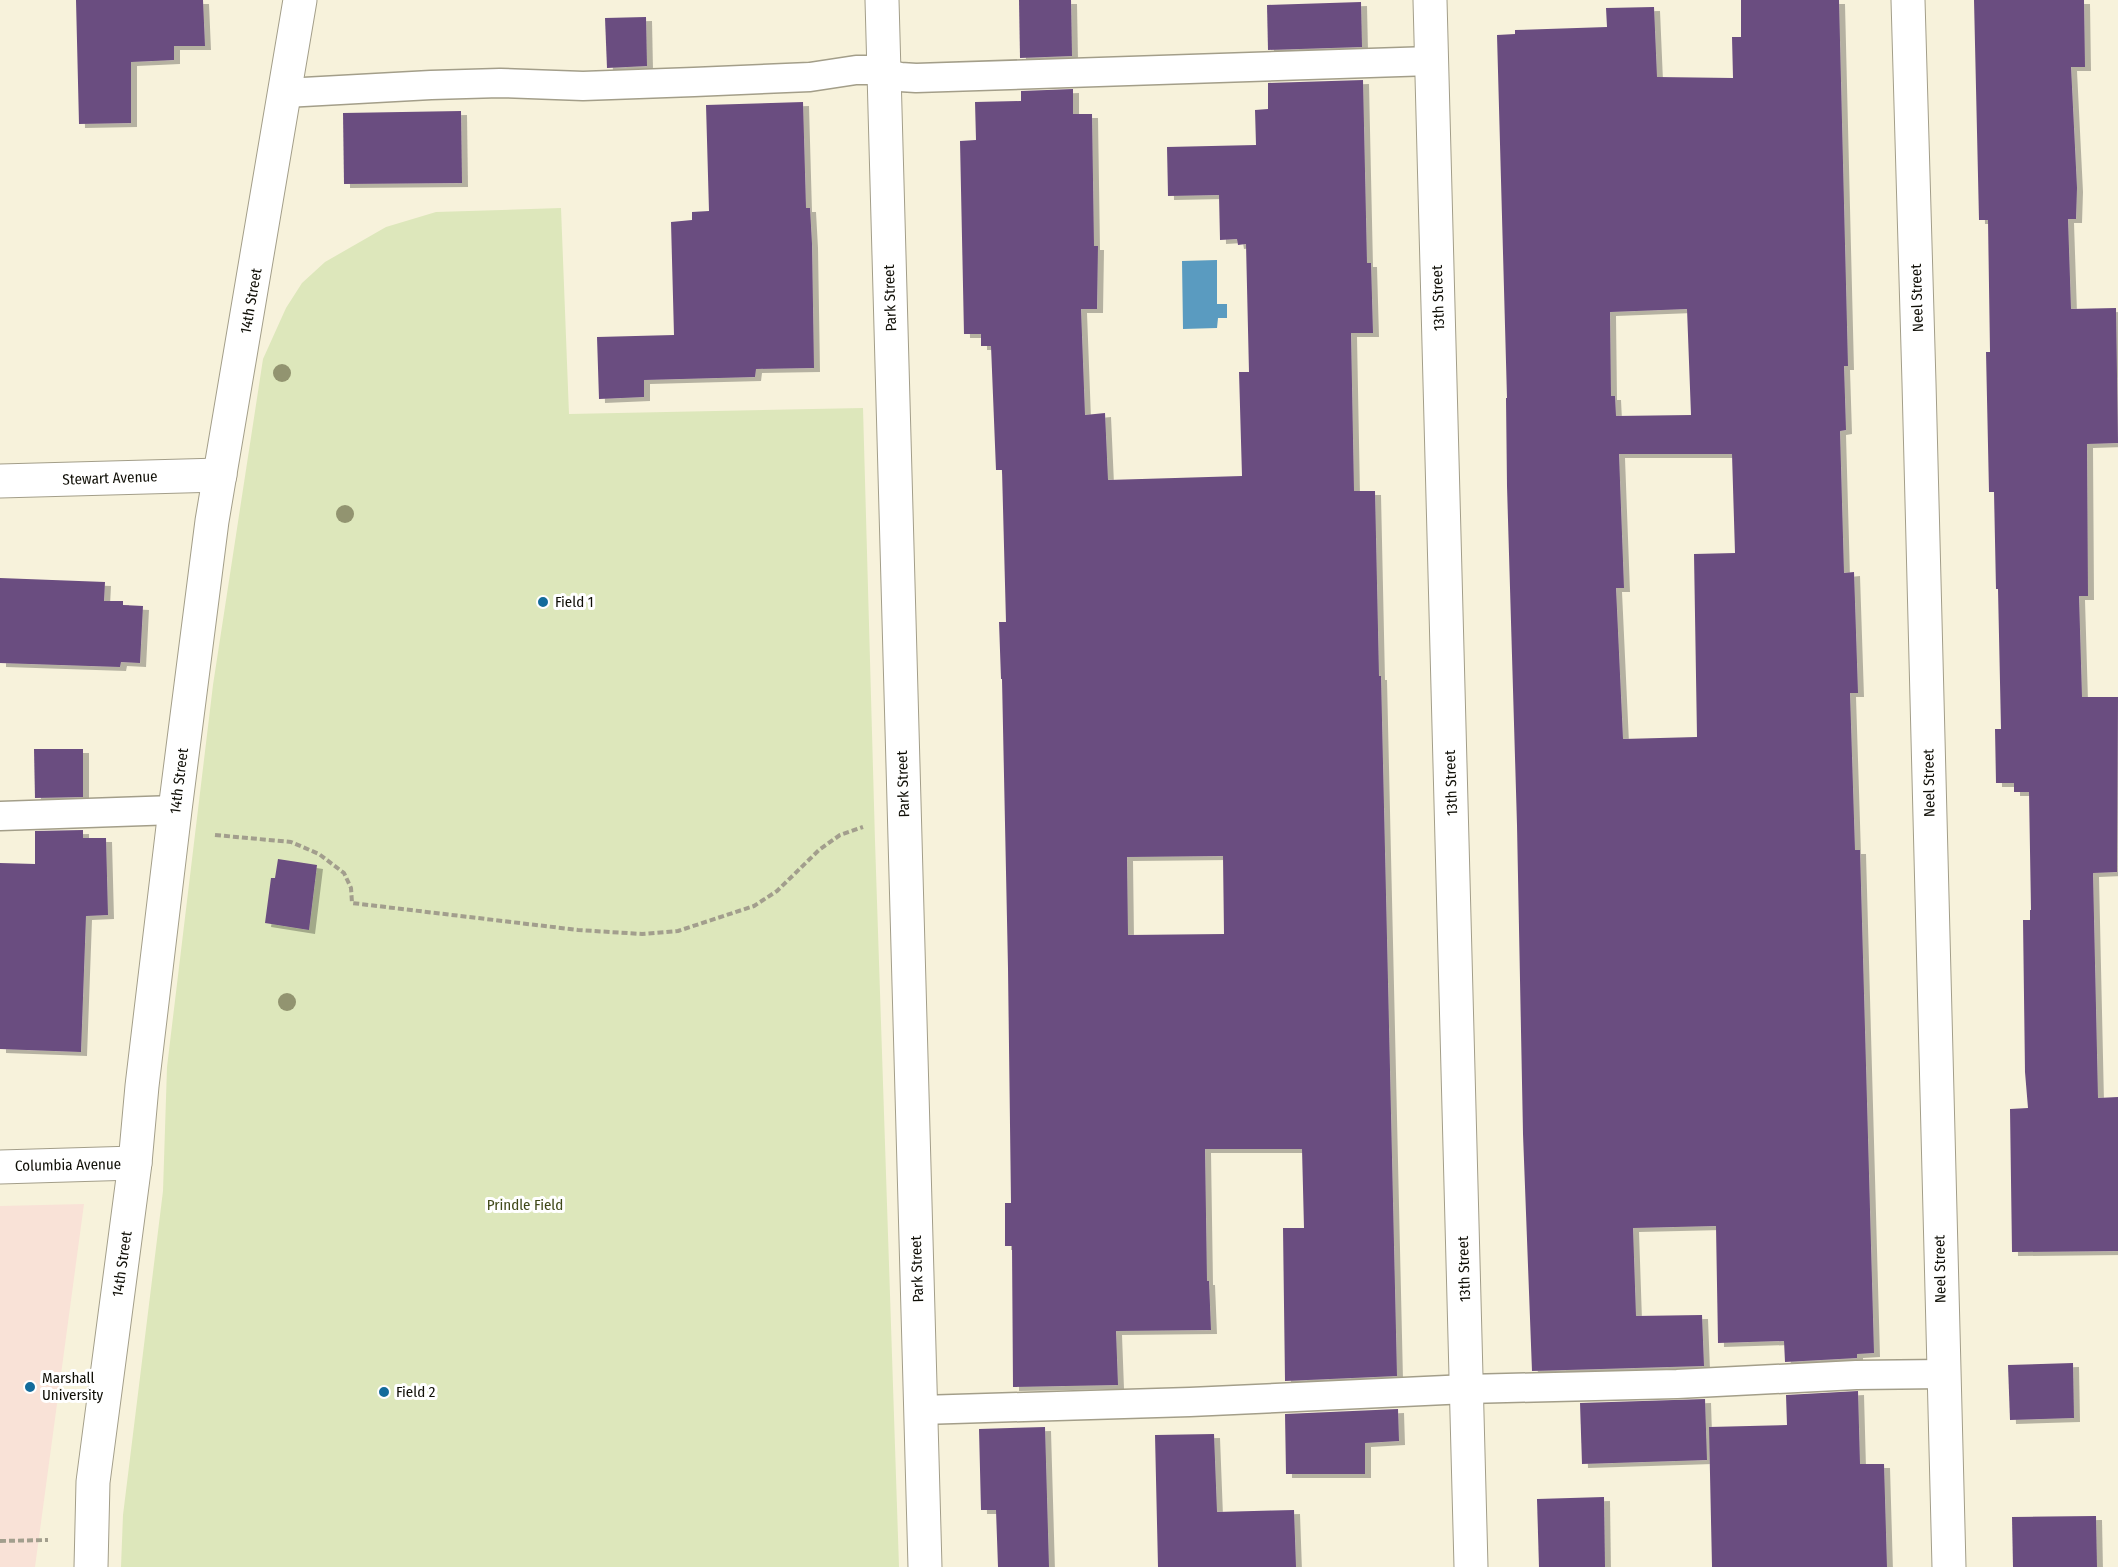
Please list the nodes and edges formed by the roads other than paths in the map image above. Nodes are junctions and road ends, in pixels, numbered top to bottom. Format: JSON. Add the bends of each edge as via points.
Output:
{"nodes":[{"id":1,"x":300,"y":0,"type":"edge"},
{"id":2,"x":882,"y":0,"type":"edge"},
{"id":3,"x":1430,"y":0,"type":"edge"},
{"id":4,"x":1908,"y":0,"type":"edge"},
{"id":5,"x":1431,"y":61,"type":"junction"},
{"id":6,"x":884,"y":73,"type":"junction"},
{"id":7,"x":285,"y":93,"type":"junction"},
{"id":8,"x":220,"y":475,"type":"junction"},
{"id":9,"x":0,"y":481,"type":"edge"},
{"id":10,"x":175,"y":810,"type":"junction"},
{"id":11,"x":0,"y":816,"type":"edge"},
{"id":12,"x":135,"y":1163,"type":"junction"},
{"id":13,"x":0,"y":1167,"type":"edge"},
{"id":14,"x":1943,"y":1374,"type":"junction"},
{"id":15,"x":1467,"y":1389,"type":"junction"},
{"id":16,"x":921,"y":1410,"type":"junction"},
{"id":17,"x":91,"y":1567,"type":"edge"},
{"id":18,"x":925,"y":1567,"type":"edge"},
{"id":19,"x":1471,"y":1567,"type":"edge"},
{"id":20,"x":1949,"y":1567,"type":"edge"}],
"edges":[{"from":1,"to":7,"type":"street","name":"14th Street"},
{"from":2,"to":6,"type":"street","name":"Park Street"},
{"from":3,"to":5,"type":"street","name":"13th Street"},
{"from":4,"to":14,"type":"street","name":"Neel Street"},
{"from":5,"to":6,"type":"lane","via":[[916,78]]},
{"from":5,"to":15,"type":"street","name":"13th Street"},
{"from":6,"to":7,"type":"lane","via":[[856,70],[810,77],[706,82],[583,86],[500,83]]},
{"from":6,"to":16,"type":"street","name":"Park Street"},
{"from":7,"to":8,"type":"street","name":"14th Street"},
{"from":8,"to":9,"type":"street","name":"Stewart Avenue"},
{"from":8,"to":10,"type":"street","name":"14th Street"},
{"from":10,"to":11,"type":"lane"},
{"from":10,"to":12,"type":"street","name":"14th Street"},
{"from":12,"to":13,"type":"street","name":"Columbia Avenue"},
{"from":12,"to":17,"type":"street","name":"14th Street","via":[[93,1482]]},
{"from":14,"to":15,"type":"lane"},
{"from":14,"to":20,"type":"street","name":"Neel Street"},
{"from":15,"to":16,"type":"lane"},
{"from":15,"to":19,"type":"street","name":"13th Street"},
{"from":16,"to":18,"type":"street","name":"Park Street"}]}
